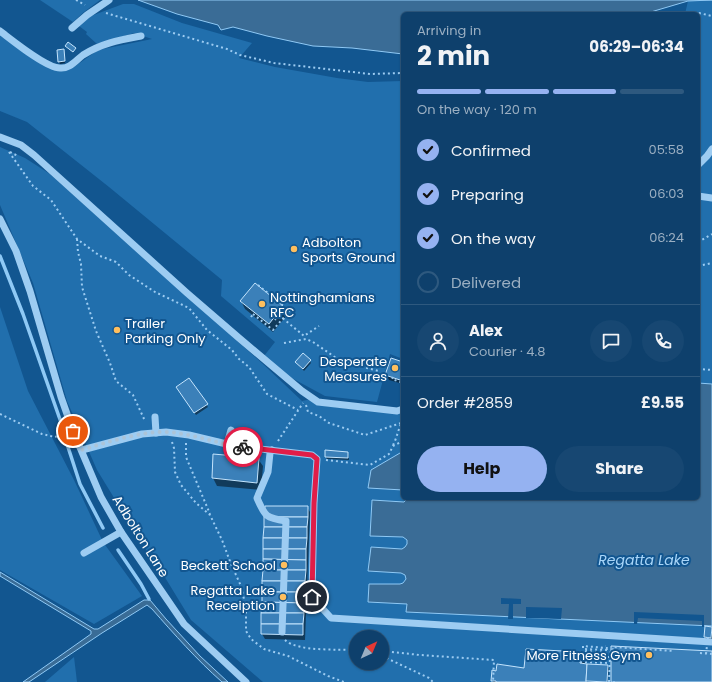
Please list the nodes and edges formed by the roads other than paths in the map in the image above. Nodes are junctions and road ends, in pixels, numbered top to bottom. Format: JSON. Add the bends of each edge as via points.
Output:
{"nodes":[{"id":1,"x":109,"y":0,"type":"edge"},
{"id":2,"x":72,"y":28,"type":"dead end"},
{"id":3,"x":0,"y":31,"type":"edge"},
{"id":4,"x":141,"y":36,"type":"dead end"},
{"id":5,"x":0,"y":137,"type":"edge"},
{"id":6,"x":712,"y":149,"type":"edge"},
{"id":7,"x":700,"y":162,"type":"edge"},
{"id":8,"x":700,"y":196,"type":"edge"},
{"id":9,"x":712,"y":198,"type":"edge"},
{"id":10,"x":0,"y":219,"type":"edge"},
{"id":11,"x":401,"y":410,"type":"edge"},
{"id":12,"x":155,"y":417,"type":"dead end"},
{"id":13,"x":231,"y":430,"type":"dead end"},
{"id":14,"x":153,"y":433,"type":"junction"},
{"id":15,"x":227,"y":444,"type":"junction"},
{"id":16,"x":82,"y":450,"type":"junction"},
{"id":17,"x":272,"y":450,"type":"junction"},
{"id":18,"x":120,"y":532,"type":"junction"},
{"id":19,"x":84,"y":553,"type":"dead end"},
{"id":20,"x":282,"y":632,"type":"road end"},
{"id":21,"x":710,"y":640,"type":"edge"},
{"id":22,"x":246,"y":682,"type":"edge"}],
"edges":[{"from":1,"to":2,"type":"street"},
{"from":3,"to":4,"type":"street","via":[[49,66],[60,69],[72,66],[98,46]]},
{"from":5,"to":11,"type":"street","via":[[21,145],[34,155],[187,293],[318,402]]},
{"from":6,"to":7,"type":"street"},
{"from":8,"to":9,"type":"street"},
{"from":10,"to":16,"type":"street","name":"Adbolton Lane","via":[[16,252],[30,291],[61,397]]},
{"from":12,"to":14,"type":"street"},
{"from":13,"to":15,"type":"street"},
{"from":14,"to":15,"type":"street","via":[[186,434]]},
{"from":14,"to":16,"type":"street"},
{"from":15,"to":17,"type":"street"},
{"from":16,"to":18,"type":"street","name":"Adbolton Lane","via":[[101,497]]},
{"from":17,"to":20,"type":"street","via":[[268,472],[257,498],[264,514],[272,519],[286,521]]},
{"from":17,"to":21,"type":"street","via":[[312,455],[317,459],[312,597],[331,618]]},
{"from":18,"to":19,"type":"street"},
{"from":18,"to":22,"type":"street","name":"Adbolton Lane","via":[[184,624]]}]}
